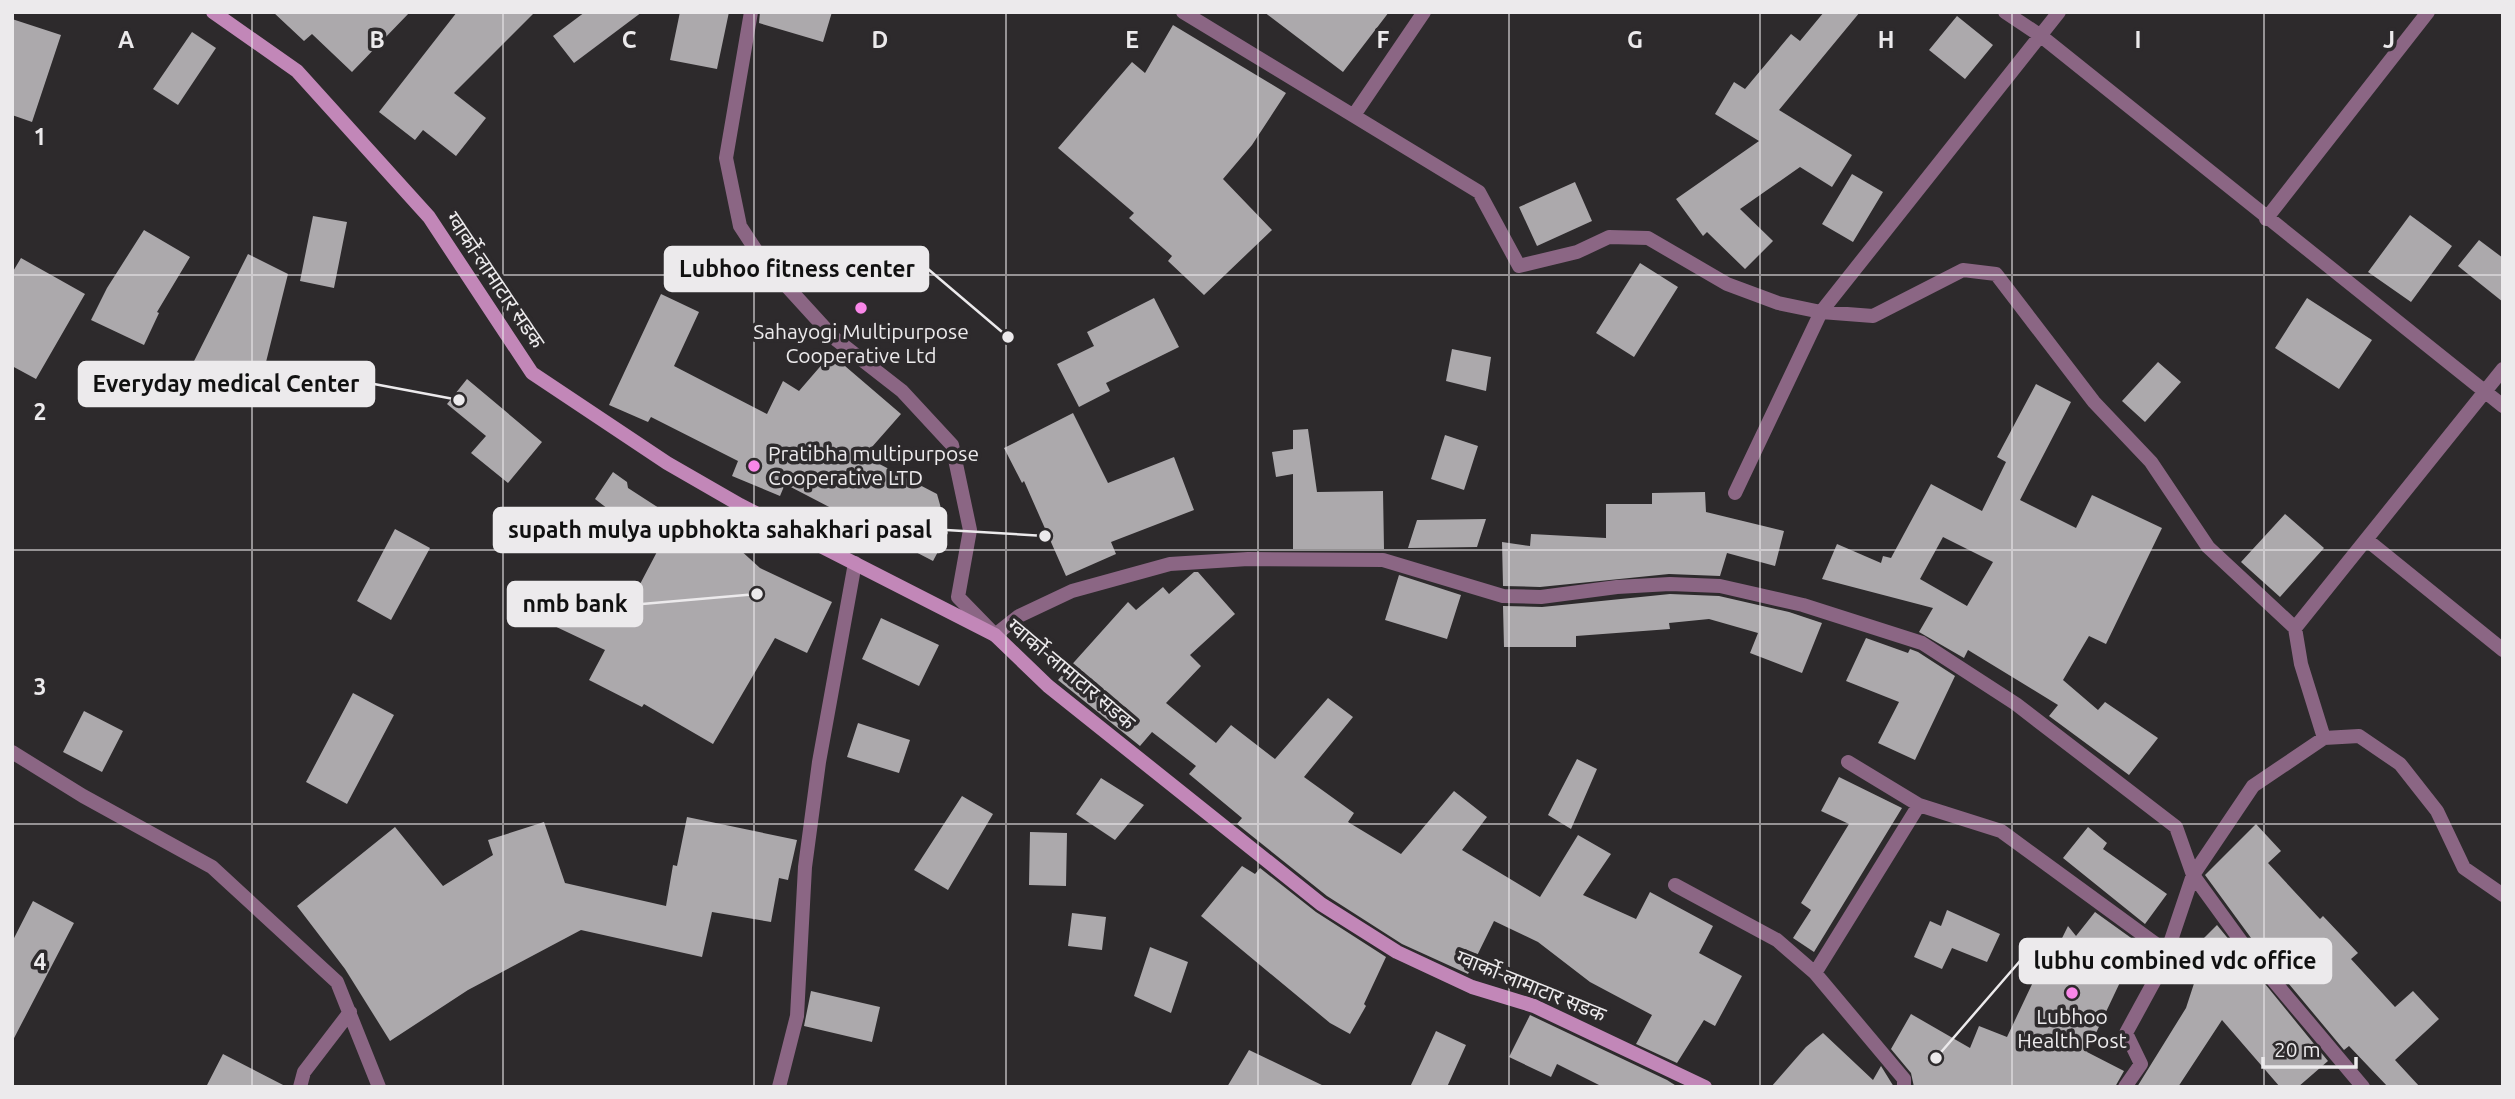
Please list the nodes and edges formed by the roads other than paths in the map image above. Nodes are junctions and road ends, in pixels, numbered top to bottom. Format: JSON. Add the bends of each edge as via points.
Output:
{"nodes":[{"id":1,"x":213,"y":12,"type":"edge"},
{"id":2,"x":751,"y":12,"type":"edge"},
{"id":3,"x":1183,"y":12,"type":"edge"},
{"id":4,"x":1424,"y":12,"type":"edge"},
{"id":5,"x":2005,"y":12,"type":"edge"},
{"id":6,"x":2059,"y":12,"type":"edge"},
{"id":7,"x":2428,"y":12,"type":"edge"},
{"id":8,"x":2041,"y":36,"type":"junction"},
{"id":9,"x":1354,"y":115,"type":"junction"},
{"id":10,"x":2266,"y":219,"type":"junction"},
{"id":11,"x":1821,"y":312,"type":"junction"},
{"id":12,"x":2503,"y":369,"type":"edge"},
{"id":13,"x":2485,"y":392,"type":"junction"},
{"id":14,"x":2503,"y":406,"type":"edge"},
{"id":15,"x":1735,"y":493,"type":"dead end"},
{"id":16,"x":2367,"y":540,"type":"junction"},
{"id":17,"x":855,"y":563,"type":"junction"},
{"id":18,"x":2295,"y":628,"type":"junction"},
{"id":19,"x":995,"y":635,"type":"junction"},
{"id":20,"x":2503,"y":650,"type":"edge"},
{"id":21,"x":2324,"y":738,"type":"junction"},
{"id":22,"x":12,"y":752,"type":"edge"},
{"id":23,"x":1848,"y":762,"type":"dead end"},
{"id":24,"x":1919,"y":805,"type":"junction"},
{"id":25,"x":2193,"y":875,"type":"junction"},
{"id":26,"x":1675,"y":885,"type":"dead end"},
{"id":27,"x":2503,"y":895,"type":"edge"},
{"id":28,"x":2168,"y":953,"type":"junction"},
{"id":29,"x":1815,"y":973,"type":"junction"},
{"id":30,"x":350,"y":1013,"type":"junction"},
{"id":31,"x":300,"y":1087,"type":"edge"},
{"id":32,"x":379,"y":1087,"type":"edge"},
{"id":33,"x":779,"y":1087,"type":"edge"},
{"id":34,"x":1705,"y":1087,"type":"edge"},
{"id":35,"x":1904,"y":1087,"type":"edge"},
{"id":36,"x":2125,"y":1087,"type":"edge"},
{"id":37,"x":2363,"y":1087,"type":"edge"}],
"edges":[{"from":1,"to":17,"type":"main road","name":"ग्वार्को-लामाटार सडक","via":[[297,71],[429,217],[532,373],[667,463]]},
{"from":2,"to":19,"type":"street","via":[[726,158],[740,226],[761,258],[834,338],[902,391],[952,445],[970,530],[958,597]]},
{"from":3,"to":9,"type":"street"},
{"from":4,"to":9,"type":"street"},
{"from":5,"to":8,"type":"street"},
{"from":6,"to":8,"type":"street"},
{"from":7,"to":10,"type":"street"},
{"from":8,"to":10,"type":"street"},
{"from":8,"to":11,"type":"street"},
{"from":9,"to":11,"type":"street","via":[[1479,192],[1519,266],[1577,252],[1609,237],[1648,239],[1727,284],[1778,303]]},
{"from":10,"to":13,"type":"street"},
{"from":11,"to":15,"type":"street"},
{"from":11,"to":18,"type":"street","via":[[1873,316],[1963,270],[1996,274],[2094,402],[2151,462],[2208,547]]},
{"from":12,"to":13,"type":"street"},
{"from":13,"to":14,"type":"street"},
{"from":13,"to":16,"type":"street"},
{"from":16,"to":18,"type":"street"},
{"from":16,"to":20,"type":"street"},
{"from":17,"to":19,"type":"main road","name":"ग्वार्को-लामाटार सडक"},
{"from":17,"to":33,"type":"street","via":[[805,867],[797,1016]]},
{"from":18,"to":21,"type":"street"},
{"from":19,"to":25,"type":"street","via":[[1019,617],[1072,592],[1183,563],[1383,560],[1503,596],[1541,597],[1670,584],[1720,586],[1803,605],[1922,643],[2016,704],[2176,827]]},
{"from":19,"to":34,"type":"main road","name":"ग्वार्को-लामाटार सडक","via":[[1048,686],[1321,904],[1397,952],[1472,987],[1534,1006]]},
{"from":21,"to":25,"type":"street","via":[[2253,786]]},
{"from":21,"to":27,"type":"street","via":[[2359,737],[2400,764],[2437,811],[2464,868]]},
{"from":22,"to":30,"type":"street","via":[[212,867],[337,982]]},
{"from":23,"to":24,"type":"street"},
{"from":24,"to":28,"type":"street","via":[[2001,831]]},
{"from":24,"to":29,"type":"street"},
{"from":25,"to":28,"type":"street"},
{"from":25,"to":37,"type":"street","via":[[2246,948]]},
{"from":26,"to":29,"type":"street","via":[[1777,940]]},
{"from":28,"to":36,"type":"street","via":[[2126,1033],[2141,1065]]},
{"from":29,"to":35,"type":"street","via":[[1904,1079]]},
{"from":30,"to":31,"type":"street","via":[[304,1072]]},
{"from":30,"to":32,"type":"street"}]}
